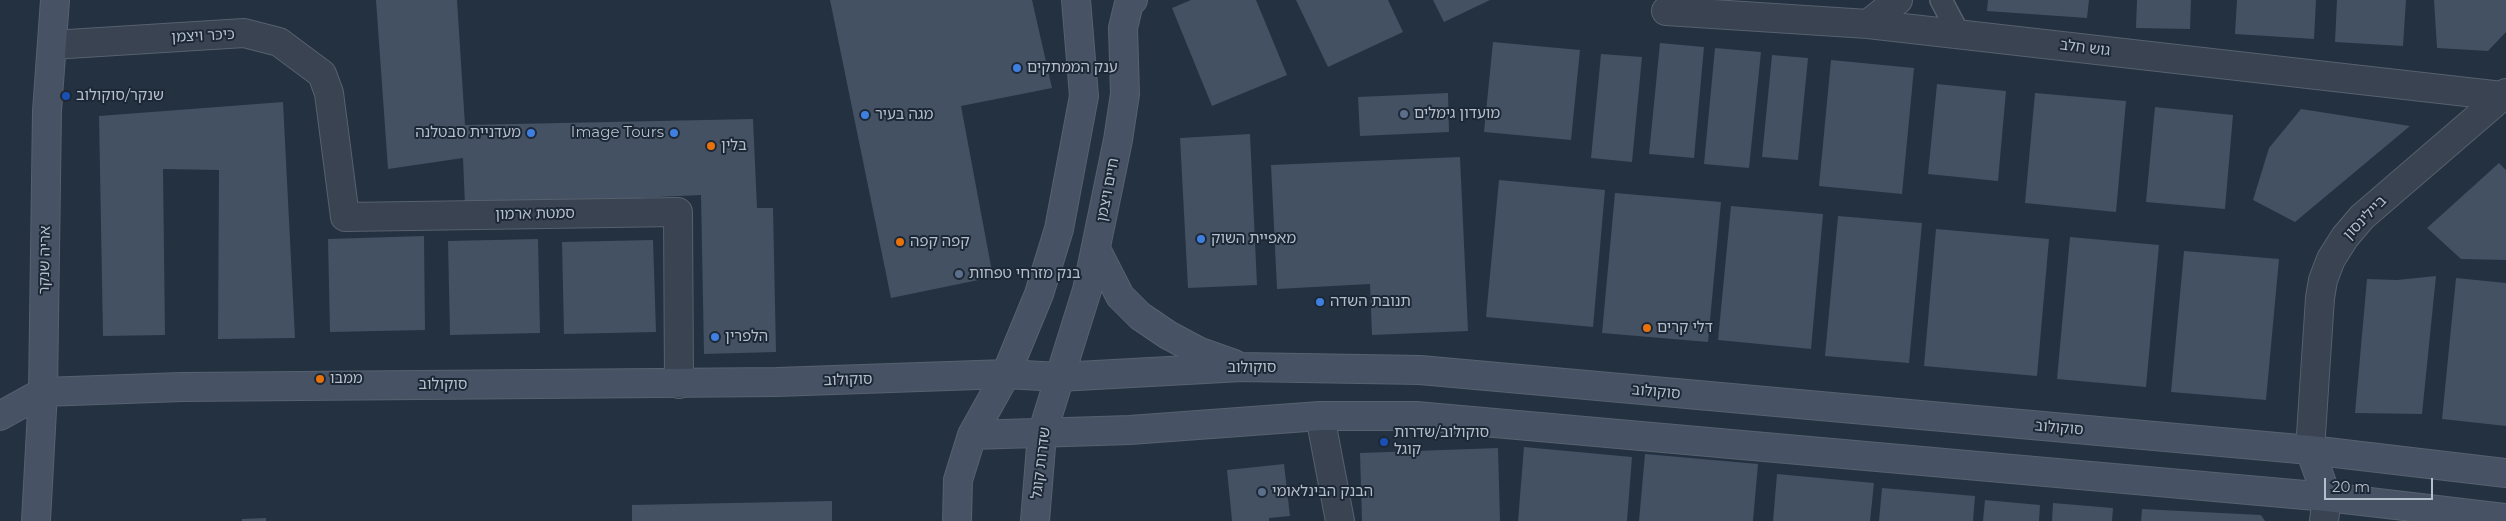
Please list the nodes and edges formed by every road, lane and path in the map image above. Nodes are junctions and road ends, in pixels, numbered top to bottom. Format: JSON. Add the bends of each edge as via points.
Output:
{"nodes":[{"id":1,"x":55,"y":0,"type":"edge"},
{"id":2,"x":1076,"y":0,"type":"edge"},
{"id":3,"x":1133,"y":0,"type":"edge"},
{"id":4,"x":1898,"y":0,"type":"edge"},
{"id":5,"x":1941,"y":0,"type":"edge"},
{"id":6,"x":1666,"y":11,"type":"dead end"},
{"id":7,"x":1868,"y":24,"type":"junction"},
{"id":8,"x":1959,"y":34,"type":"junction"},
{"id":9,"x":52,"y":45,"type":"junction"},
{"id":10,"x":329,"y":93,"type":"joint"},
{"id":11,"x":2504,"y":95,"type":"edge"},
{"id":12,"x":1097,"y":251,"type":"junction"},
{"id":13,"x":1242,"y":367,"type":"junction"},
{"id":14,"x":1006,"y":374,"type":"junction"},
{"id":15,"x":1059,"y":377,"type":"junction"},
{"id":16,"x":679,"y":384,"type":"junction"},
{"id":17,"x":43,"y":392,"type":"junction"},
{"id":18,"x":0,"y":416,"type":"edge"},
{"id":19,"x":1320,"y":416,"type":"junction"},
{"id":20,"x":1042,"y":434,"type":"junction"},
{"id":21,"x":972,"y":435,"type":"junction"},
{"id":22,"x":2310,"y":450,"type":"junction"},
{"id":23,"x":2506,"y":473,"type":"edge"},
{"id":24,"x":2325,"y":509,"type":"edge"},
{"id":25,"x":2506,"y":518,"type":"edge"},
{"id":26,"x":36,"y":521,"type":"edge"},
{"id":27,"x":957,"y":521,"type":"edge"},
{"id":28,"x":1034,"y":521,"type":"edge"},
{"id":29,"x":1340,"y":521,"type":"edge"}],
"edges":[{"from":1,"to":9,"type":"street","name":"אריה שנקר"},
{"from":2,"to":14,"type":"street","via":[[1084,96],[1078,132],[1056,238],[1039,294]]},
{"from":3,"to":12,"type":"street","name":"חיים ויצמן","via":[[1129,3],[1123,28],[1125,94]]},
{"from":4,"to":7,"type":"street"},
{"from":5,"to":8,"type":"lane"},
{"from":6,"to":7,"type":"street","name":"גוש חלב"},
{"from":7,"to":8,"type":"street","name":"גוש חלב"},
{"from":8,"to":11,"type":"street","name":"גוש חלב"},
{"from":9,"to":10,"type":"street","name":"כיכר ויצמן","via":[[244,33],[279,42],[322,74]]},
{"from":9,"to":17,"type":"street","name":"אריה שנקר","via":[[47,111]]},
{"from":10,"to":16,"type":"street","name":"סמטת ארמון","via":[[344,217],[678,212]]},
{"from":11,"to":22,"type":"street","name":"ביילינסון","via":[[2362,217],[2331,259],[2320,298]]},
{"from":12,"to":13,"type":"street","via":[[1120,296],[1140,316],[1200,352]]},
{"from":12,"to":15,"type":"street","name":"חיים ויצמן","via":[[1088,290]]},
{"from":13,"to":15,"type":"street","name":"סוקולוב"},
{"from":13,"to":22,"type":"street","name":"סוקולוב","via":[[1420,370]]},
{"from":14,"to":15,"type":"street","name":"סוקולוב"},
{"from":14,"to":16,"type":"street","name":"סוקולוב"},
{"from":14,"to":21,"type":"street"},
{"from":15,"to":20,"type":"street","name":"שדרות קוגל"},
{"from":16,"to":17,"type":"street","name":"סוקולוב","via":[[182,387]]},
{"from":17,"to":18,"type":"street","name":"סוקולוב"},
{"from":17,"to":26,"type":"street","name":"אריה שנקר"},
{"from":19,"to":20,"type":"street"},
{"from":19,"to":24,"type":"street","via":[[1416,416]]},
{"from":19,"to":29,"type":"street"},
{"from":20,"to":21,"type":"street"},
{"from":20,"to":28,"type":"street","name":"שדרות קוגל"},
{"from":21,"to":27,"type":"street","via":[[958,480]]},
{"from":22,"to":23,"type":"street","name":"סוקולוב"},
{"from":22,"to":24,"type":"street"},
{"from":24,"to":25,"type":"street"}]}
